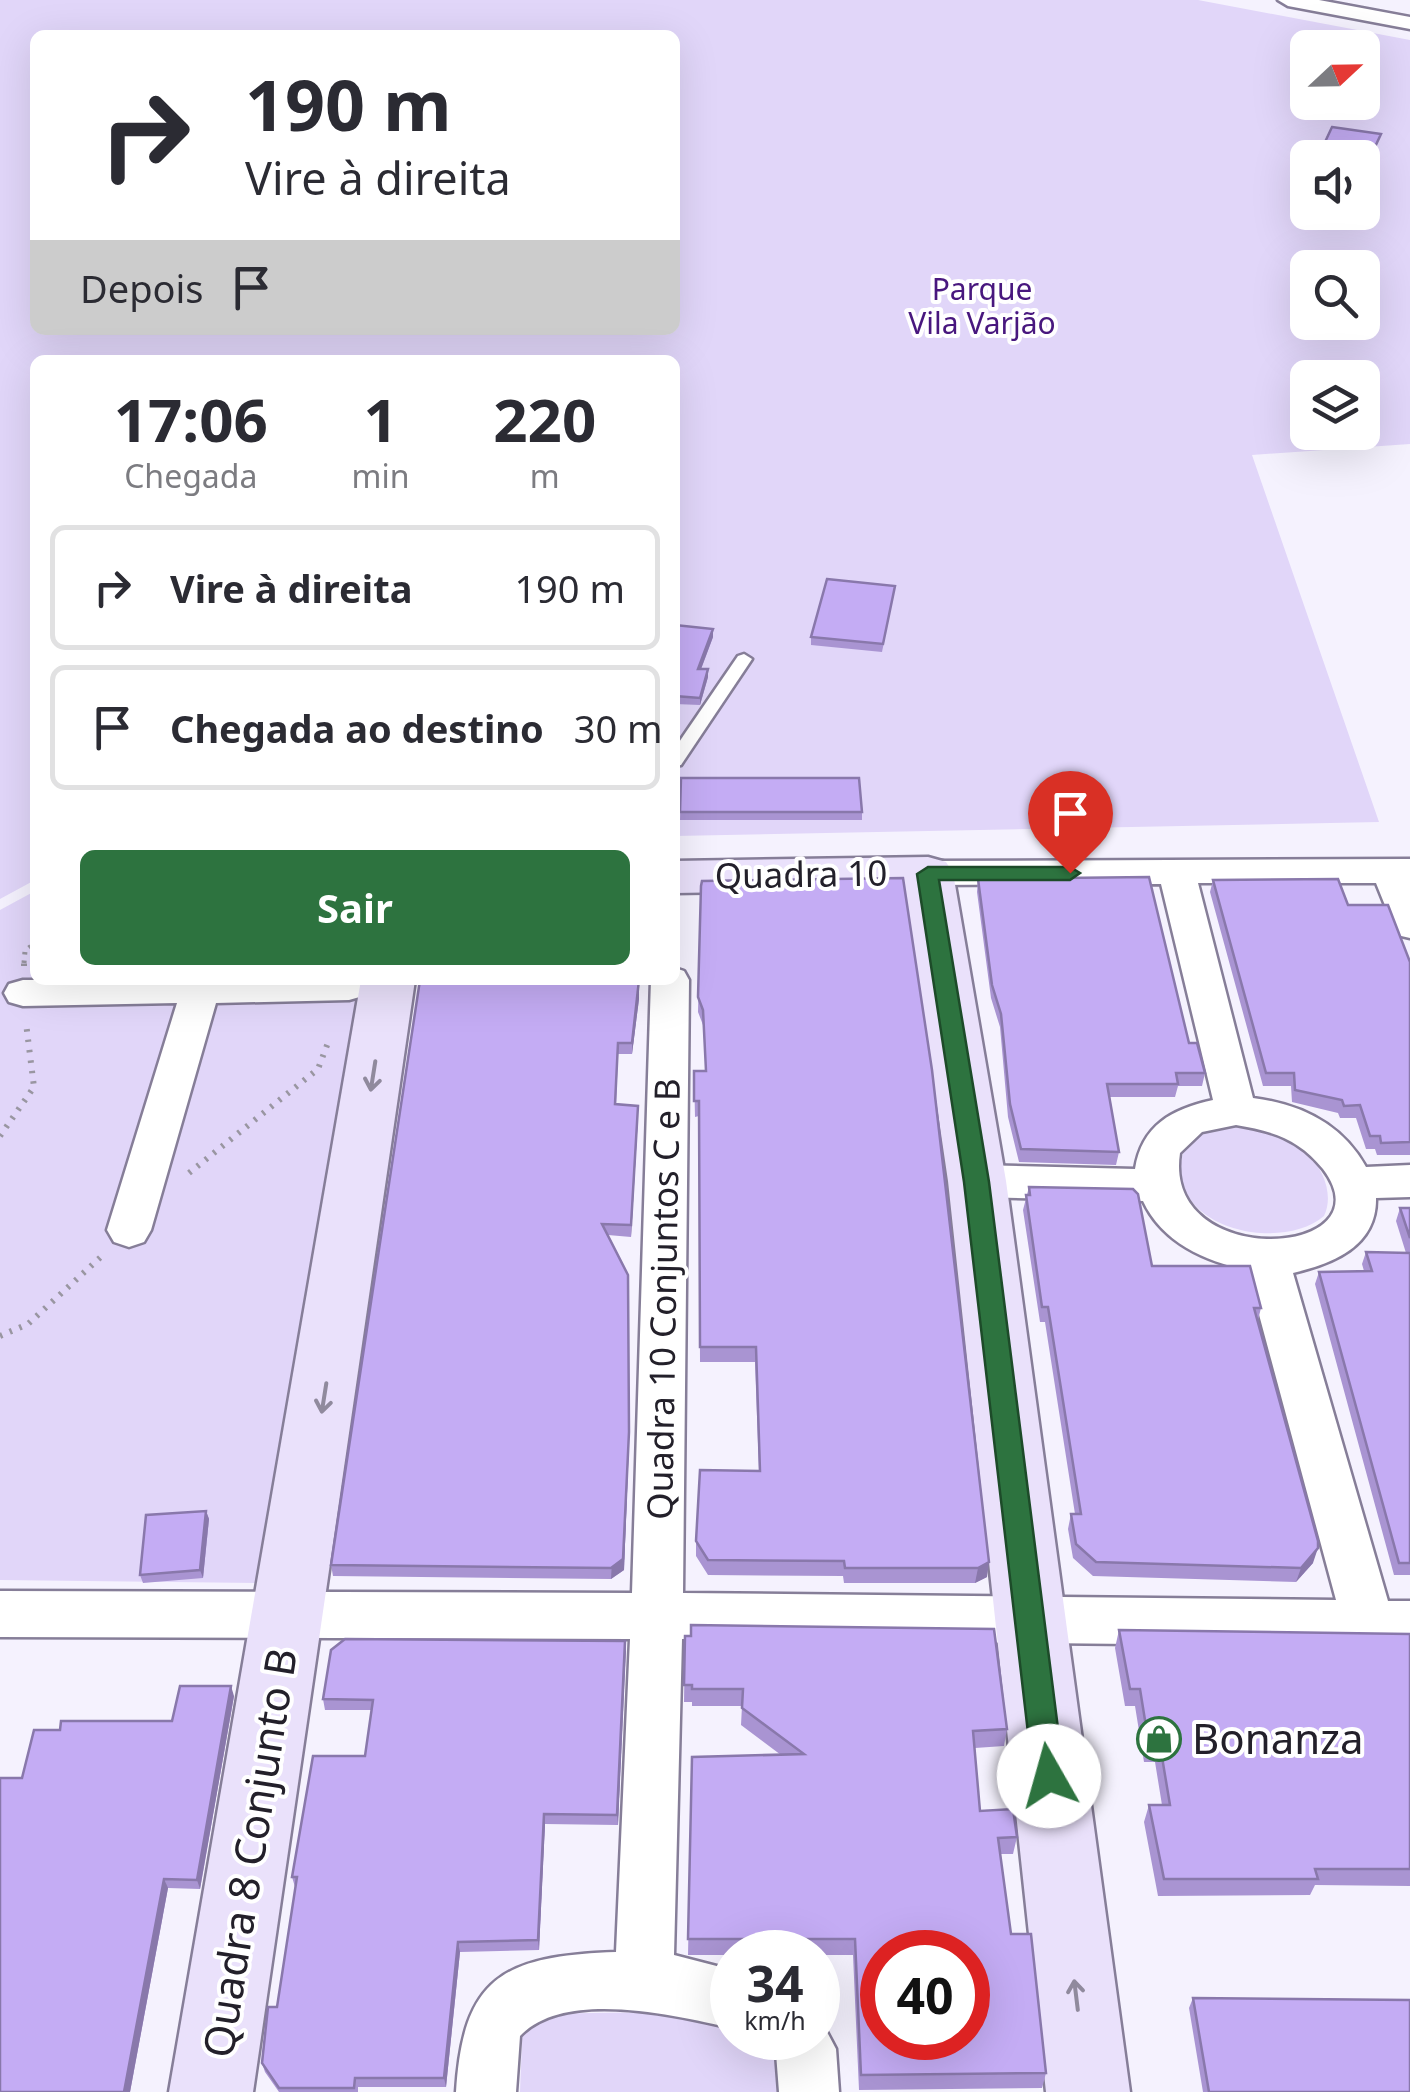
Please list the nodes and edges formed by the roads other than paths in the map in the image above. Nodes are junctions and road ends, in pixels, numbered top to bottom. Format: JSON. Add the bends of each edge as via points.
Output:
{"nodes":[{"id":1,"x":1288,"y":0,"type":"edge"},
{"id":2,"x":1410,"y":23,"type":"edge"},
{"id":3,"x":744,"y":658,"type":"dead end"},
{"id":4,"x":680,"y":754,"type":"edge"},
{"id":5,"x":1400,"y":872,"type":"edge"},
{"id":6,"x":1177,"y":873,"type":"junction"},
{"id":7,"x":928,"y":874,"type":"junction"},
{"id":8,"x":680,"y":876,"type":"edge"},
{"id":9,"x":1410,"y":926,"type":"edge"},
{"id":10,"x":326,"y":985,"type":"edge"},
{"id":11,"x":368,"y":985,"type":"edge"},
{"id":12,"x":670,"y":985,"type":"edge"},
{"id":13,"x":201,"y":988,"type":"junction"},
{"id":14,"x":22,"y":993,"type":"road end"},
{"id":15,"x":1236,"y":1110,"type":"junction"},
{"id":16,"x":1410,"y":1181,"type":"edge"},
{"id":17,"x":976,"y":1182,"type":"junction"},
{"id":18,"x":1354,"y":1183,"type":"junction"},
{"id":19,"x":1156,"y":1185,"type":"junction"},
{"id":20,"x":129,"y":1230,"type":"road end"},
{"id":21,"x":1266,"y":1258,"type":"junction"},
{"id":22,"x":0,"y":1614,"type":"edge"},
{"id":23,"x":290,"y":1614,"type":"junction"},
{"id":24,"x":1029,"y":1617,"type":"junction"},
{"id":25,"x":657,"y":1618,"type":"junction"},
{"id":26,"x":1390,"y":1625,"type":"edge"},
{"id":27,"x":644,"y":1980,"type":"junction"},
{"id":28,"x":710,"y":1994,"type":"edge"},
{"id":29,"x":807,"y":2060,"type":"edge"},
{"id":30,"x":210,"y":2092,"type":"edge"},
{"id":31,"x":486,"y":2092,"type":"edge"},
{"id":32,"x":809,"y":2092,"type":"edge"},
{"id":33,"x":1088,"y":2092,"type":"edge"}],
"edges":[{"from":1,"to":2,"type":"street"},
{"from":3,"to":4,"type":"lane"},
{"from":5,"to":6,"type":"street"},
{"from":5,"to":9,"type":"street"},
{"from":6,"to":7,"type":"street"},
{"from":6,"to":15,"type":"street"},
{"from":7,"to":8,"type":"street","name":"Quadra 10"},
{"from":7,"to":17,"type":"street"},
{"from":10,"to":13,"type":"street"},
{"from":11,"to":23,"type":"street","name":"Quadra 8 Conjunto B","one_way":true},
{"from":12,"to":25,"type":"street","name":"Quadra 10 Conjuntos C e B"},
{"from":13,"to":14,"type":"street"},
{"from":13,"to":20,"type":"street"},
{"from":15,"to":18,"type":"street","via":[[1287,1120],[1330,1146]]},
{"from":15,"to":19,"type":"street","via":[[1189,1120],[1160,1147]]},
{"from":16,"to":18,"type":"street"},
{"from":17,"to":19,"type":"street"},
{"from":17,"to":24,"type":"street"},
{"from":18,"to":21,"type":"street","via":[[1354,1213],[1338,1238],[1307,1254]]},
{"from":19,"to":21,"type":"street","via":[[1178,1219],[1216,1246]]},
{"from":21,"to":26,"type":"street"},
{"from":22,"to":23,"type":"street"},
{"from":23,"to":25,"type":"street"},
{"from":23,"to":30,"type":"street","name":"Quadra 8 Conjunto B"},
{"from":24,"to":25,"type":"street"},
{"from":24,"to":26,"type":"street"},
{"from":33,"to":24,"type":"street","one_way":true},
{"from":25,"to":27,"type":"street","name":"Quadra 10 Conjuntos C e B"},
{"from":27,"to":28,"type":"street"},
{"from":27,"to":31,"type":"street","via":[[535,1991],[514,2000],[490,2036]]},
{"from":29,"to":32,"type":"street"}]}
